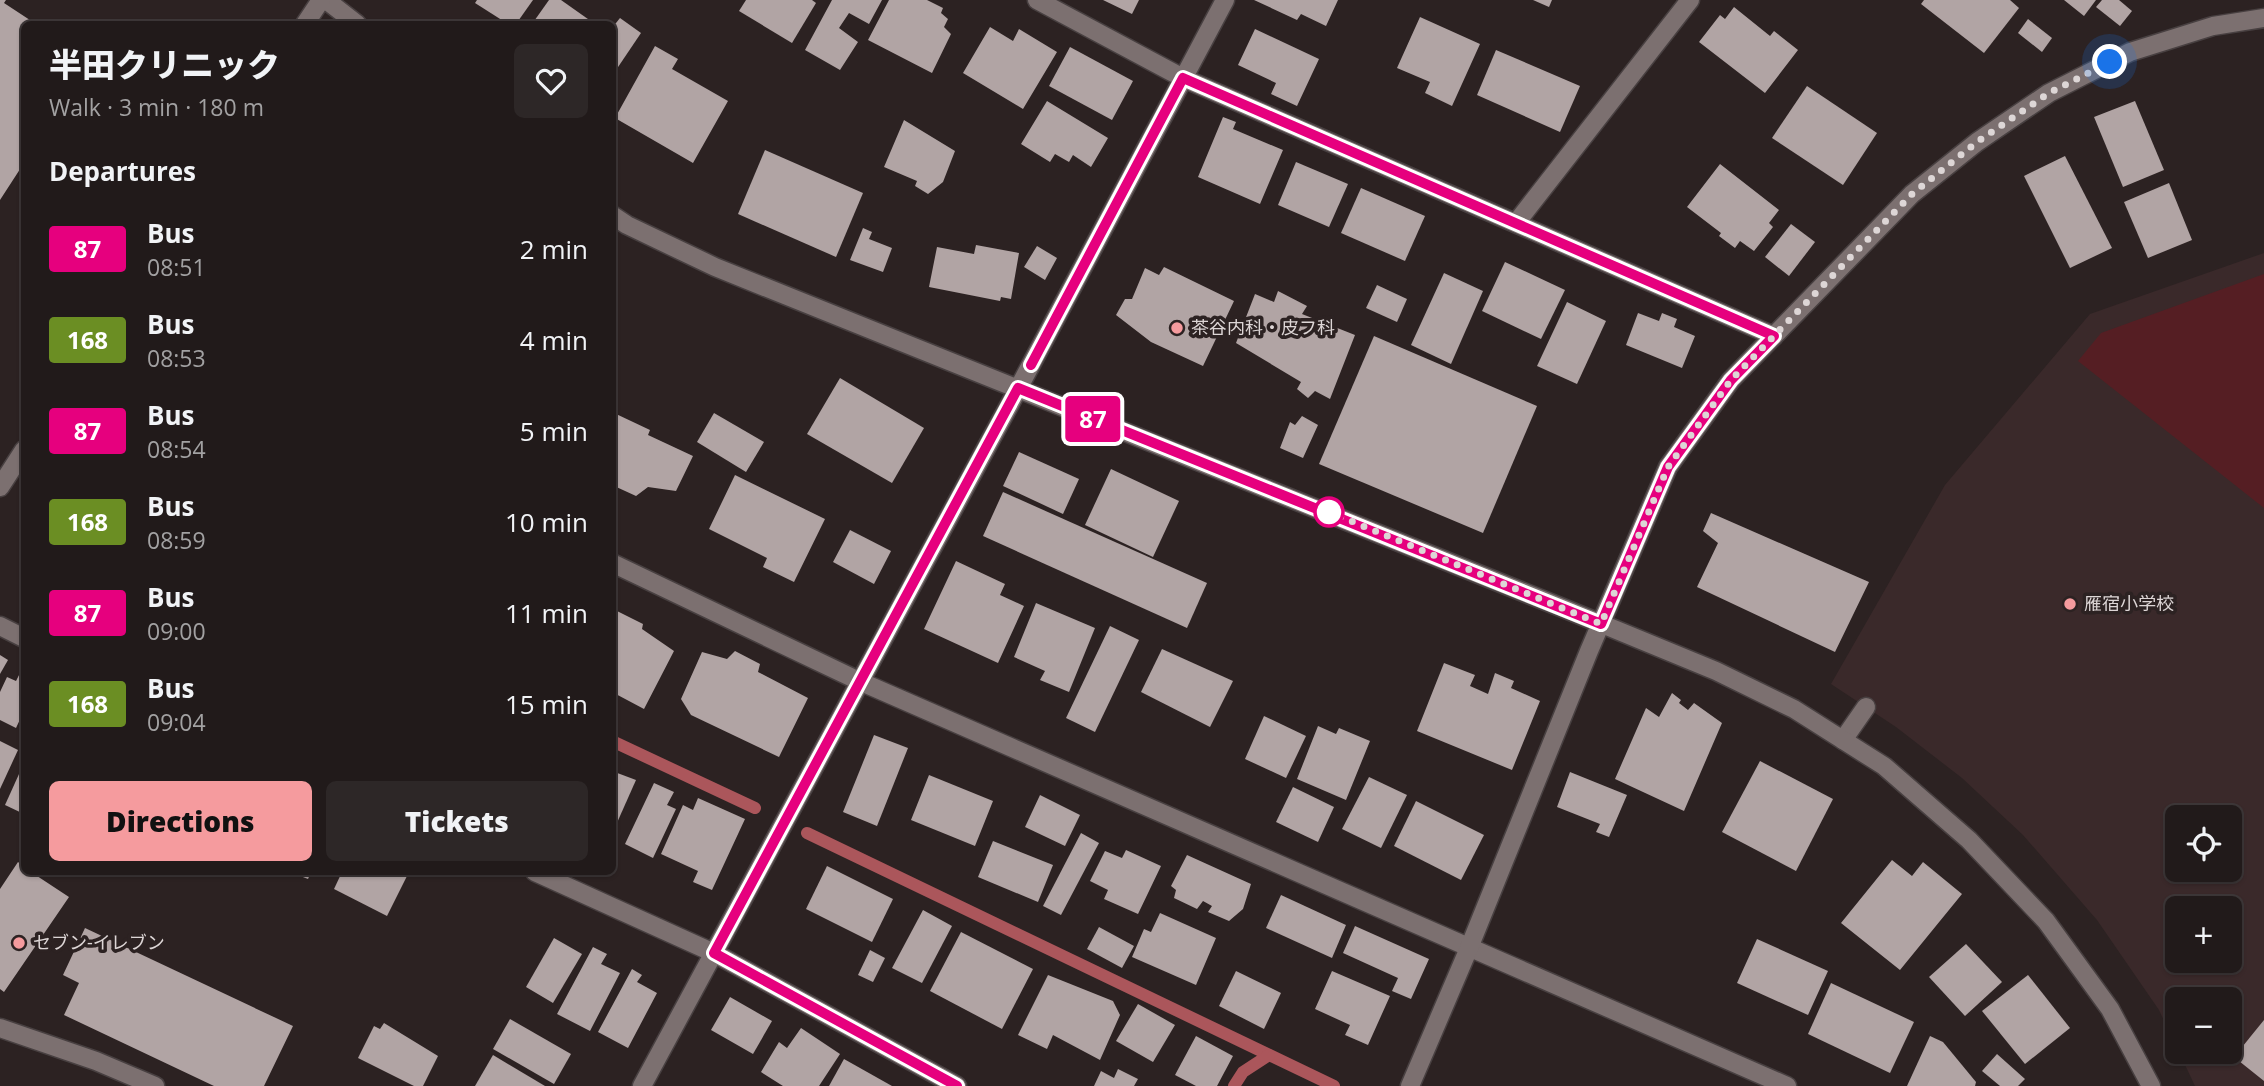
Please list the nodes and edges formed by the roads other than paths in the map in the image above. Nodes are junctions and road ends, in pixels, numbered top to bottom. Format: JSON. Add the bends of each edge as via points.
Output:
{"nodes":[{"id":1,"x":324,"y":0,"type":"edge"},
{"id":2,"x":1037,"y":0,"type":"edge"},
{"id":3,"x":1224,"y":0,"type":"edge"},
{"id":4,"x":1690,"y":0,"type":"edge"},
{"id":5,"x":2264,"y":18,"type":"edge"},
{"id":6,"x":307,"y":21,"type":"edge"},
{"id":7,"x":353,"y":21,"type":"edge"},
{"id":8,"x":1183,"y":78,"type":"junction"},
{"id":9,"x":616,"y":218,"type":"edge"},
{"id":10,"x":1516,"y":223,"type":"junction"},
{"id":11,"x":1774,"y":336,"type":"junction"},
{"id":12,"x":1018,"y":388,"type":"junction"},
{"id":13,"x":21,"y":455,"type":"edge"},
{"id":14,"x":0,"y":487,"type":"edge"},
{"id":15,"x":616,"y":565,"type":"edge"},
{"id":16,"x":1601,"y":624,"type":"junction"},
{"id":17,"x":0,"y":626,"type":"edge"},
{"id":18,"x":21,"y":636,"type":"edge"},
{"id":19,"x":859,"y":681,"type":"junction"},
{"id":20,"x":1866,"y":707,"type":"dead end"},
{"id":21,"x":1843,"y":740,"type":"junction"},
{"id":22,"x":542,"y":875,"type":"edge"},
{"id":23,"x":1469,"y":948,"type":"junction"},
{"id":24,"x":714,"y":953,"type":"junction"},
{"id":25,"x":2,"y":1033,"type":"edge"},
{"id":26,"x":155,"y":1086,"type":"edge"},
{"id":27,"x":642,"y":1086,"type":"edge"},
{"id":28,"x":957,"y":1086,"type":"edge"},
{"id":29,"x":1410,"y":1086,"type":"edge"},
{"id":30,"x":1787,"y":1086,"type":"edge"},
{"id":31,"x":2151,"y":1086,"type":"edge"}],
"edges":[{"from":1,"to":6,"type":"street"},
{"from":1,"to":7,"type":"street"},
{"from":2,"to":8,"type":"street"},
{"from":3,"to":8,"type":"street"},
{"from":4,"to":10,"type":"street"},
{"from":5,"to":11,"type":"street","via":[[2213,26],[2130,52],[2049,93],[1912,194]]},
{"from":8,"to":10,"type":"street"},
{"from":8,"to":12,"type":"street"},
{"from":9,"to":12,"type":"street","via":[[715,268]]},
{"from":10,"to":11,"type":"street"},
{"from":11,"to":16,"type":"street","via":[[1731,380],[1668,467]]},
{"from":12,"to":16,"type":"street"},
{"from":12,"to":19,"type":"street"},
{"from":13,"to":14,"type":"street"},
{"from":15,"to":19,"type":"street"},
{"from":16,"to":21,"type":"street","via":[[1728,676]]},
{"from":16,"to":23,"type":"street"},
{"from":17,"to":18,"type":"street"},
{"from":19,"to":23,"type":"street"},
{"from":19,"to":24,"type":"street"},
{"from":20,"to":21,"type":"street"},
{"from":21,"to":31,"type":"street","via":[[1884,766],[1969,840],[2046,921],[2110,1009]]},
{"from":22,"to":24,"type":"street"},
{"from":23,"to":29,"type":"street"},
{"from":23,"to":30,"type":"street"},
{"from":24,"to":27,"type":"street"},
{"from":24,"to":28,"type":"street"},
{"from":25,"to":26,"type":"street","via":[[96,1061]]}]}
